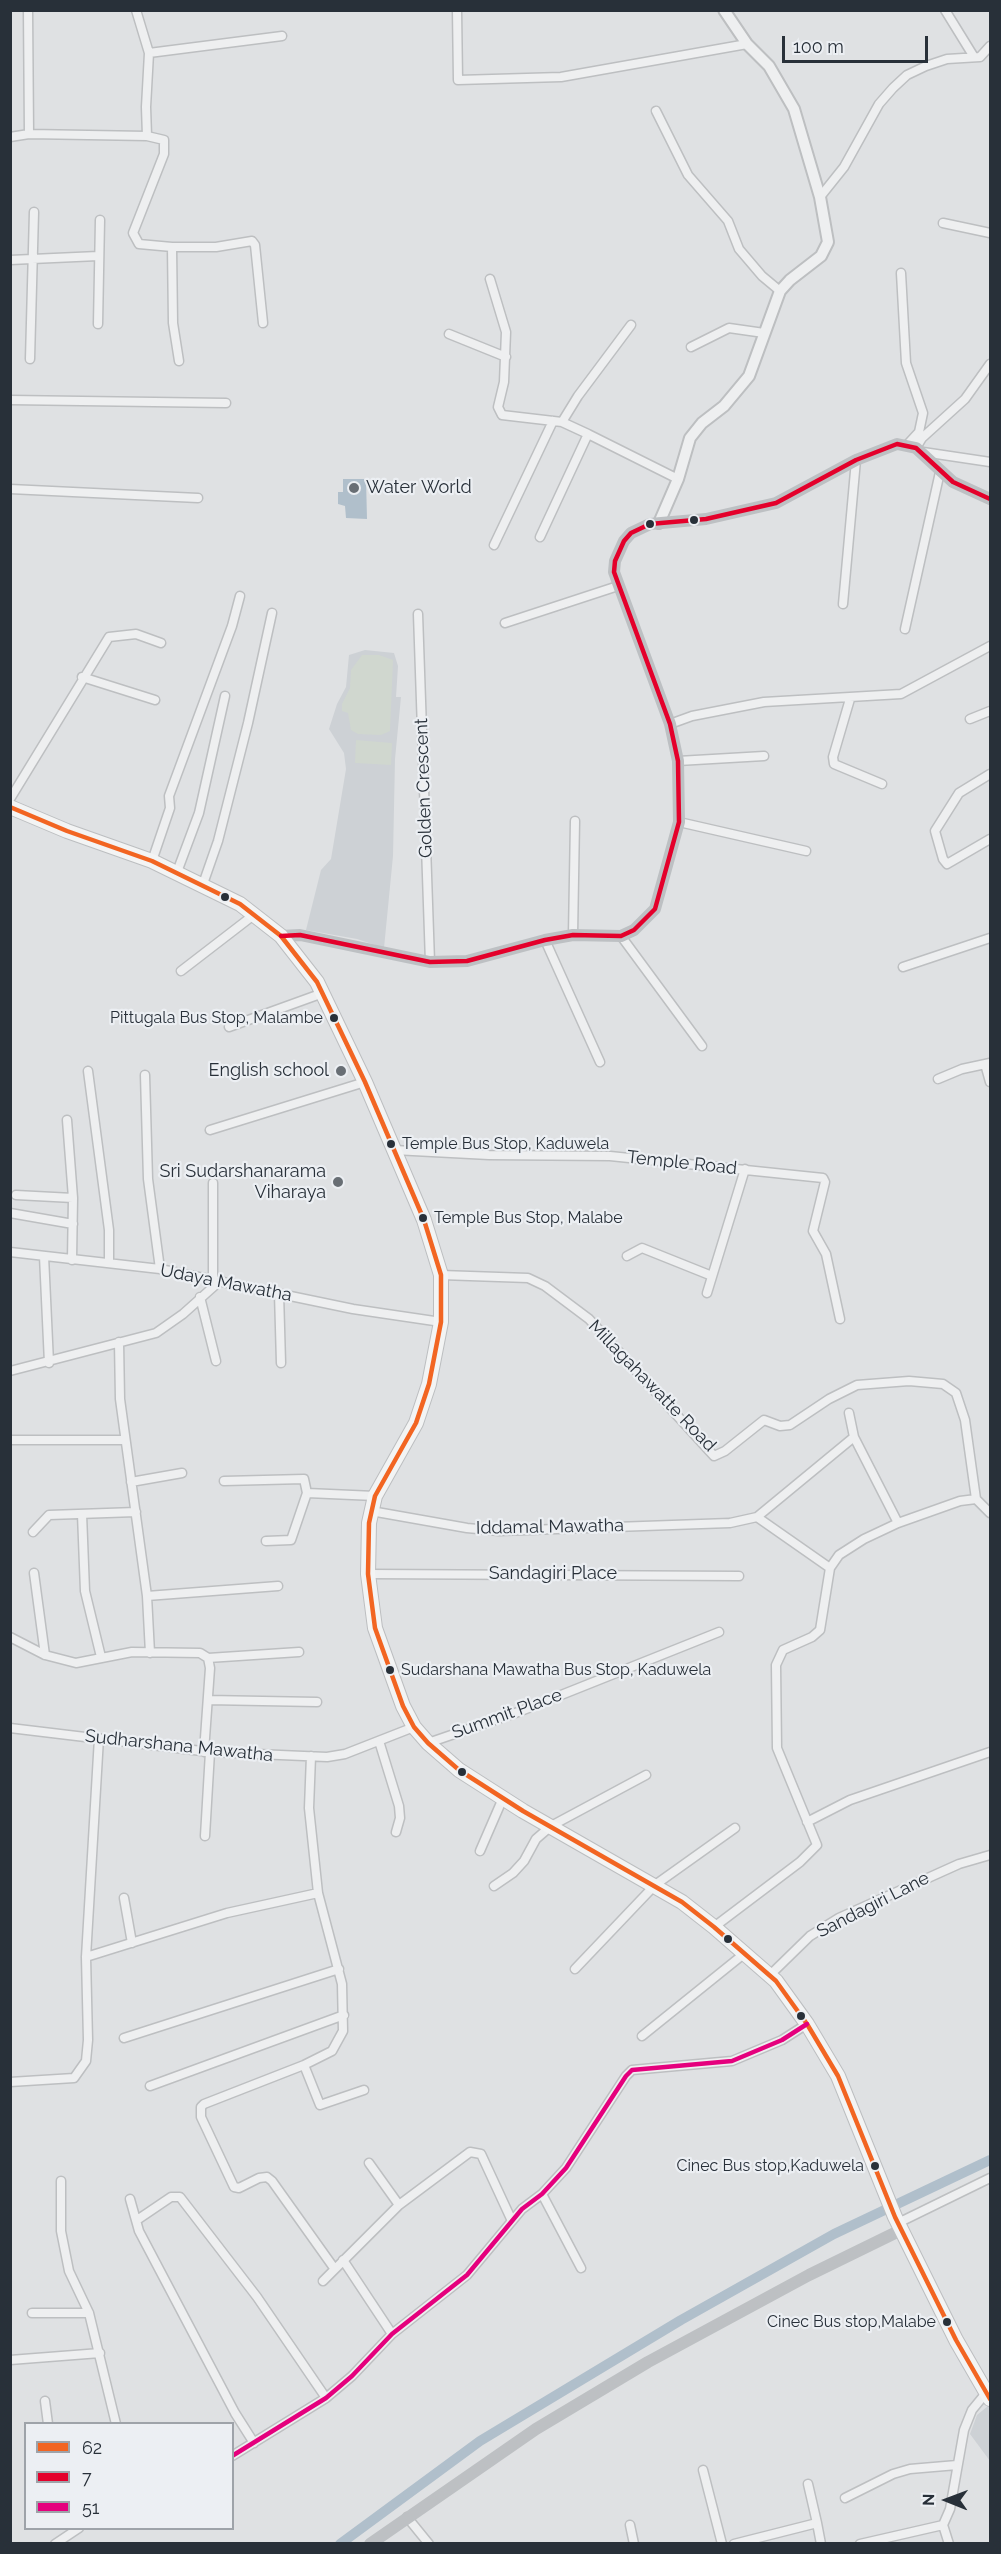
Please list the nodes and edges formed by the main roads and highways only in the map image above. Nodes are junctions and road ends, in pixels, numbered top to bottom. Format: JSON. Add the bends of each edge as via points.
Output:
{"nodes":[{"id":1,"x":990,"y":499,"type":"edge"},
{"id":2,"x":10,"y":807,"type":"edge"},
{"id":3,"x":281,"y":936,"type":"junction"},
{"id":4,"x":898,"y":2223,"type":"junction"},
{"id":5,"x":988,"y":2396,"type":"edge"},
{"id":6,"x":370,"y":2544,"type":"edge"}],
"edges":[{"from":1,"to":3,"type":"main road","via":[[953,482],[915,448],[897,444],[856,460],[776,503],[706,519],[645,525],[624,541],[614,572],[670,723],[678,761],[679,822],[656,909],[634,930],[621,936],[573,935],[545,940],[467,961],[430,962],[300,934]]},
{"from":2,"to":3,"type":"main road","via":[[203,884],[255,914]]},
{"from":3,"to":4,"type":"main road","via":[[323,993],[424,1220],[441,1275],[441,1322],[429,1384],[416,1423],[375,1496],[371,1511],[368,1574],[378,1637],[414,1727],[459,1770],[655,1885],[714,1927],[769,1976],[807,2024],[838,2076]]},
{"from":4,"to":5,"type":"main road"},
{"from":4,"to":6,"type":"main road","via":[[536,2429]]}]}
